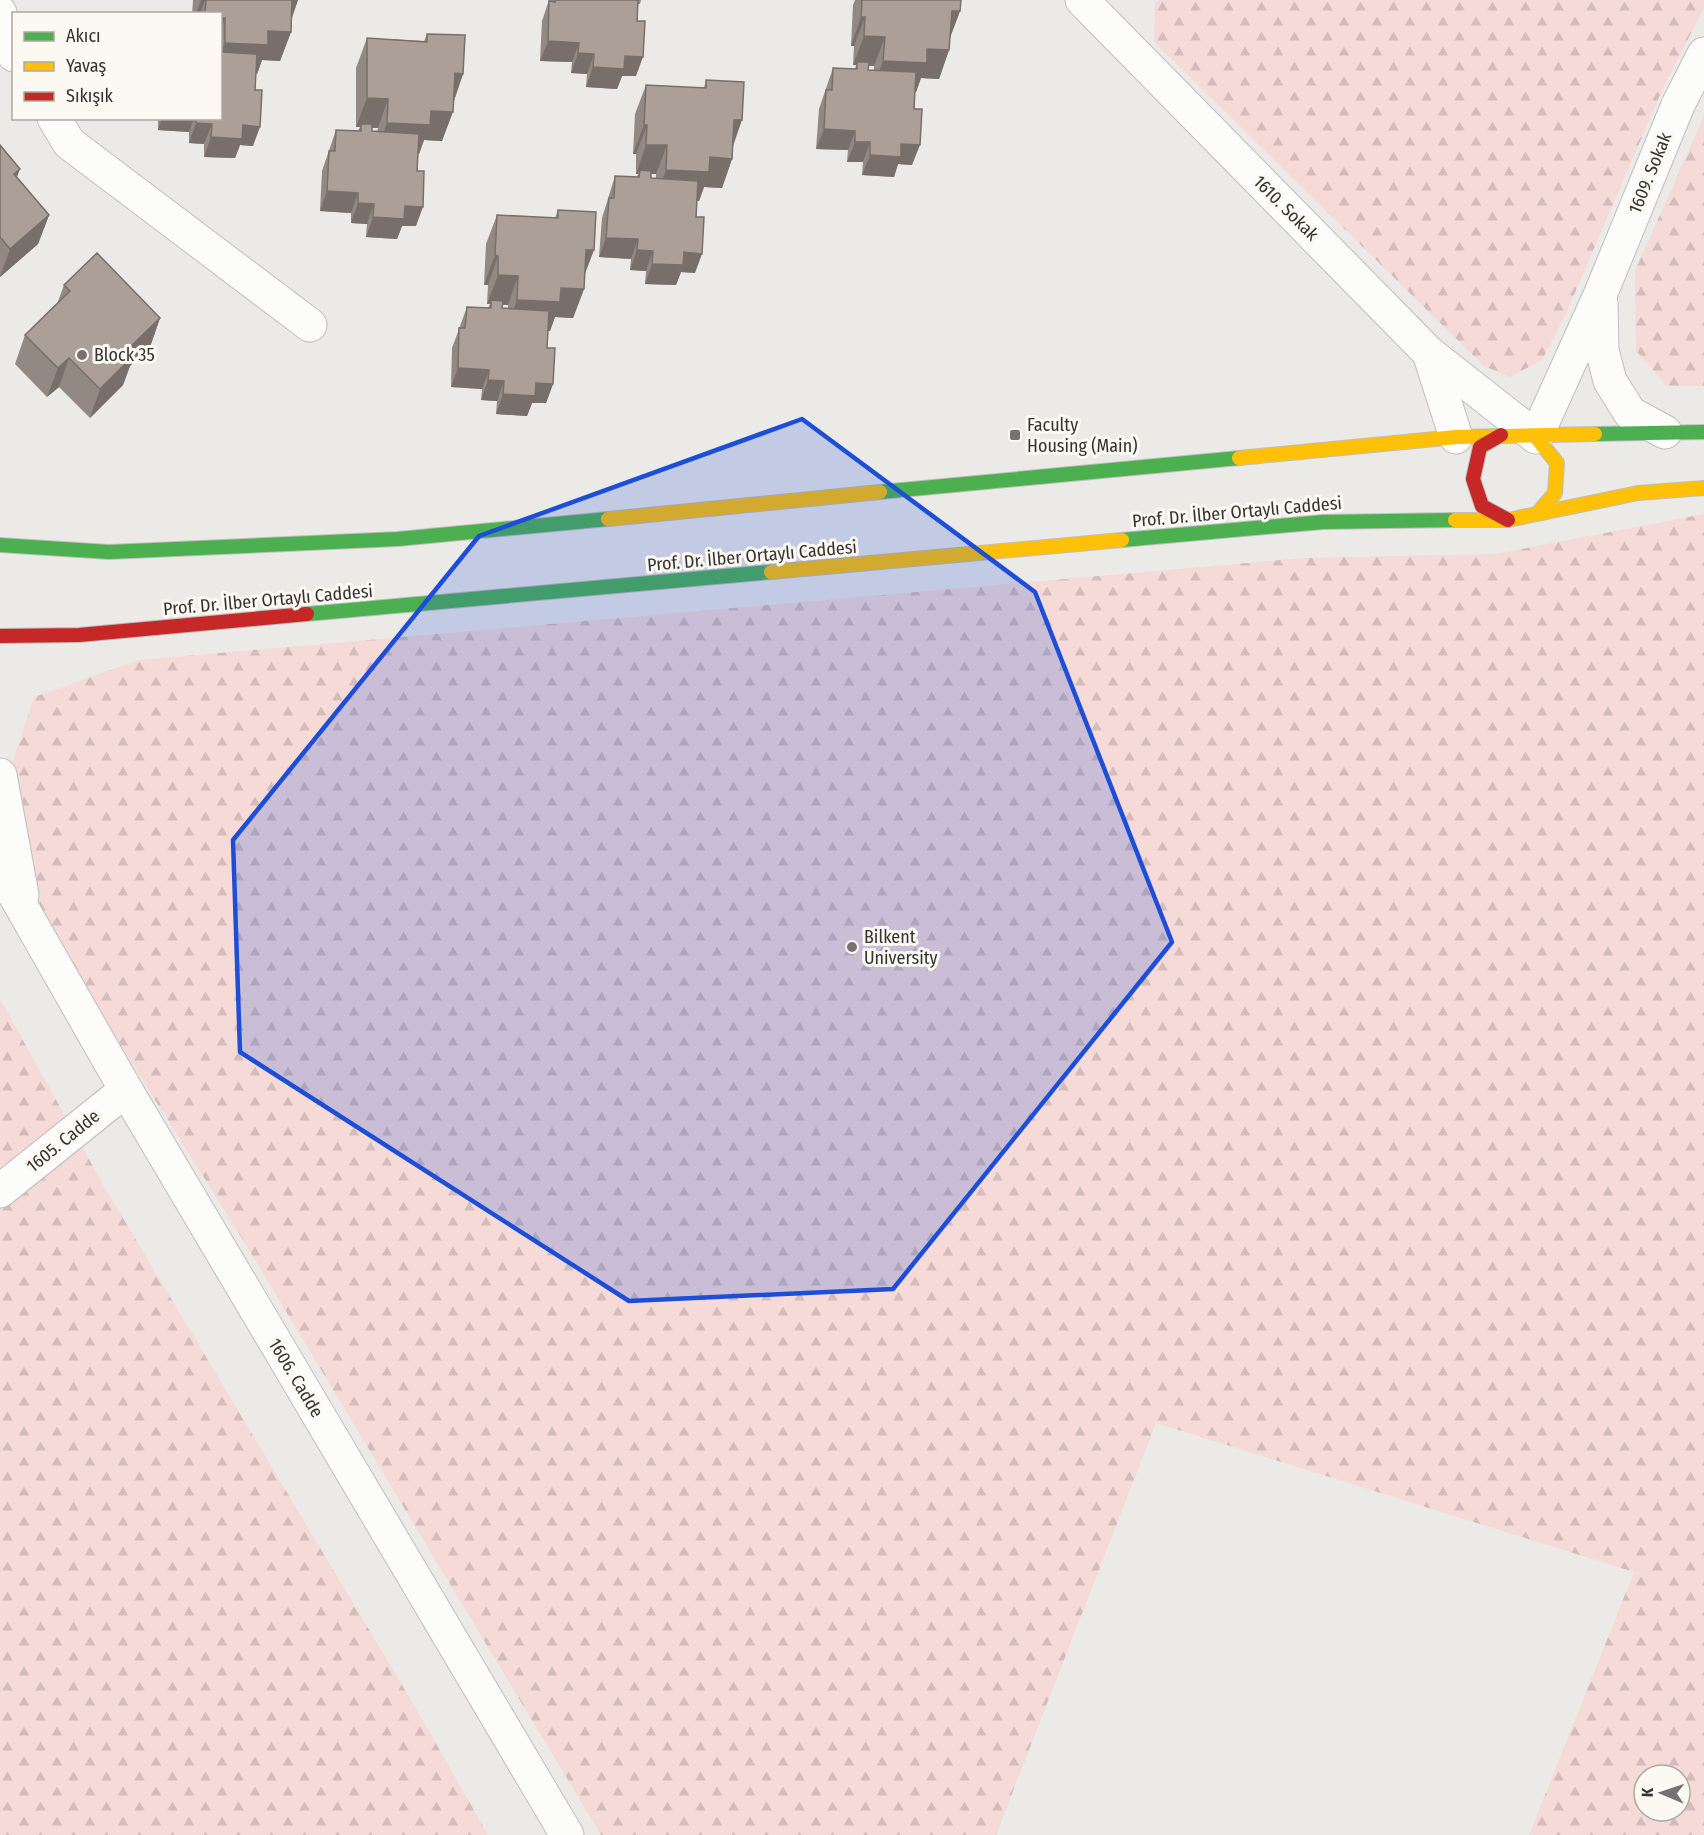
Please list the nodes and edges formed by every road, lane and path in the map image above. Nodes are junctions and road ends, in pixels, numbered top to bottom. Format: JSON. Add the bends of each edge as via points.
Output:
{"nodes":[{"id":1,"x":1082,"y":0,"type":"edge"},
{"id":2,"x":0,"y":13,"type":"edge"},
{"id":3,"x":12,"y":53,"type":"edge"},
{"id":4,"x":1704,"y":54,"type":"edge"},
{"id":5,"x":55,"y":120,"type":"edge"},
{"id":6,"x":1601,"y":293,"type":"junction"},
{"id":7,"x":309,"y":325,"type":"dead end"},
{"id":8,"x":1429,"y":353,"type":"junction"},
{"id":9,"x":1561,"y":381,"type":"junction"},
{"id":10,"x":1475,"y":392,"type":"junction"},
{"id":11,"x":1665,"y":432,"type":"junction"},
{"id":12,"x":1704,"y":432,"type":"edge"},
{"id":13,"x":1501,"y":435,"type":"junction"},
{"id":14,"x":1456,"y":437,"type":"junction"},
{"id":15,"x":1536,"y":437,"type":"junction"},
{"id":16,"x":1704,"y":488,"type":"edge"},
{"id":17,"x":1538,"y":513,"type":"junction"},
{"id":18,"x":1508,"y":520,"type":"junction"},
{"id":19,"x":0,"y":545,"type":"edge"},
{"id":20,"x":0,"y":636,"type":"edge"},
{"id":21,"x":0,"y":775,"type":"edge"},
{"id":22,"x":0,"y":869,"type":"edge"},
{"id":23,"x":27,"y":920,"type":"junction"},
{"id":24,"x":126,"y":1090,"type":"junction"},
{"id":25,"x":0,"y":1191,"type":"edge"},
{"id":26,"x":567,"y":1835,"type":"edge"}],
"edges":[{"from":1,"to":8,"type":"street","name":"1610. Sokak"},
{"from":2,"to":3,"type":"street","via":[[6,44]]},
{"from":4,"to":6,"type":"street","name":"1609. Sokak","via":[[1678,105]]},
{"from":5,"to":7,"type":"street","via":[[69,143]]},
{"from":6,"to":9,"type":"street","name":"1609. Sokak"},
{"from":6,"to":11,"type":"street","name":"1609. Sokak","via":[[1602,350],[1610,381],[1630,413]]},
{"from":8,"to":10,"type":"street"},
{"from":8,"to":14,"type":"street","name":"1610. Sokak"},
{"from":9,"to":10,"type":"street","via":[[1536,398],[1507,402]]},
{"from":9,"to":15,"type":"street","name":"1609. Sokak"},
{"from":10,"to":15,"type":"street"},
{"from":11,"to":12,"type":"street"},
{"from":11,"to":15,"type":"street"},
{"from":13,"to":14,"type":"street"},
{"from":13,"to":15,"type":"street"},
{"from":13,"to":18,"type":"street","via":[[1480,447],[1473,479],[1482,506]]},
{"from":14,"to":19,"type":"street","via":[[398,539],[109,552]]},
{"from":15,"to":17,"type":"street","via":[[1557,463],[1555,493]]},
{"from":16,"to":17,"type":"street","name":"Prof. Dr. İlber Ortaylı Caddesi","via":[[1638,493]]},
{"from":17,"to":18,"type":"street","name":"Prof. Dr. İlber Ortaylı Caddesi"},
{"from":18,"to":20,"type":"street","name":"Prof. Dr. İlber Ortaylı Caddesi","via":[[1323,522],[79,635]]},
{"from":21,"to":23,"type":"street","name":"1606. Cadde"},
{"from":22,"to":23,"type":"street","name":"1606. Cadde"},
{"from":23,"to":24,"type":"street","name":"1606. Cadde"},
{"from":24,"to":25,"type":"street","name":"1605. Cadde"},
{"from":24,"to":26,"type":"street","name":"1606. Cadde"}]}
